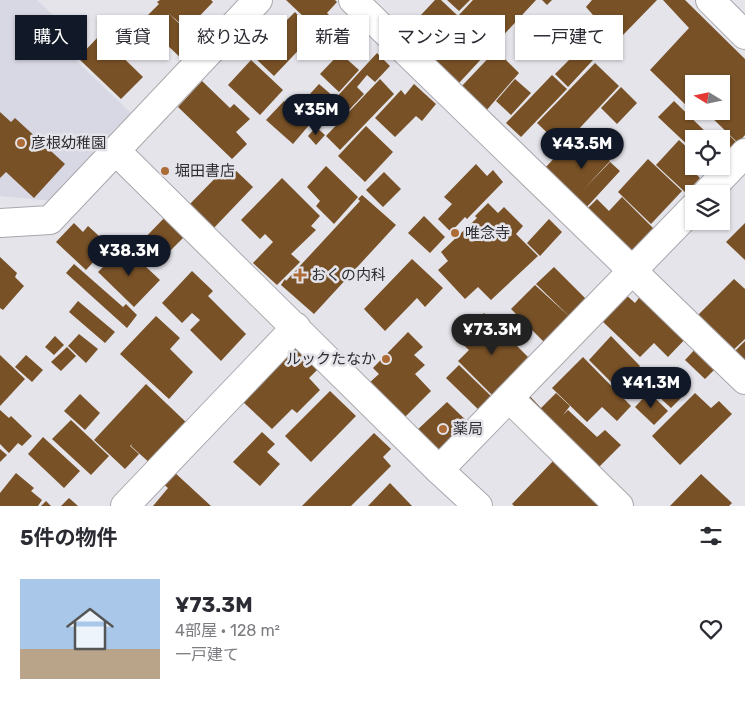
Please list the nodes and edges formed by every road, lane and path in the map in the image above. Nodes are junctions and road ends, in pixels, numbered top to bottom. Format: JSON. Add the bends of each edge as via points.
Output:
{"nodes":[{"id":1,"x":258,"y":0,"type":"edge"},
{"id":2,"x":710,"y":0,"type":"edge"},
{"id":3,"x":365,"y":7,"type":"edge"},
{"id":4,"x":745,"y":34,"type":"edge"},
{"id":5,"x":116,"y":151,"type":"junction"},
{"id":6,"x":745,"y":153,"type":"edge"},
{"id":7,"x":715,"y":185,"type":"edge"},
{"id":8,"x":685,"y":219,"type":"edge"},
{"id":9,"x":0,"y":223,"type":"edge"},
{"id":10,"x":632,"y":271,"type":"junction"},
{"id":11,"x":308,"y":335,"type":"junction"},
{"id":12,"x":745,"y":380,"type":"edge"},
{"id":13,"x":510,"y":398,"type":"junction"},
{"id":14,"x":439,"y":470,"type":"junction"},
{"id":15,"x":474,"y":497,"type":"edge"},
{"id":16,"x":125,"y":506,"type":"edge"},
{"id":17,"x":619,"y":506,"type":"edge"}],
"edges":[{"from":1,"to":5,"type":"street","via":[[171,83]]},
{"from":2,"to":4,"type":"street"},
{"from":3,"to":10,"type":"street","via":[[475,126],[599,246]]},
{"from":5,"to":9,"type":"street","via":[[50,220]]},
{"from":5,"to":11,"type":"street"},
{"from":6,"to":7,"type":"street"},
{"from":8,"to":10,"type":"street","via":[[674,234]]},
{"from":10,"to":12,"type":"street","via":[[669,301]]},
{"from":10,"to":13,"type":"street"},
{"from":11,"to":14,"type":"street"},
{"from":11,"to":16,"type":"street"},
{"from":13,"to":14,"type":"street"},
{"from":13,"to":17,"type":"street"},
{"from":14,"to":15,"type":"street"}]}
